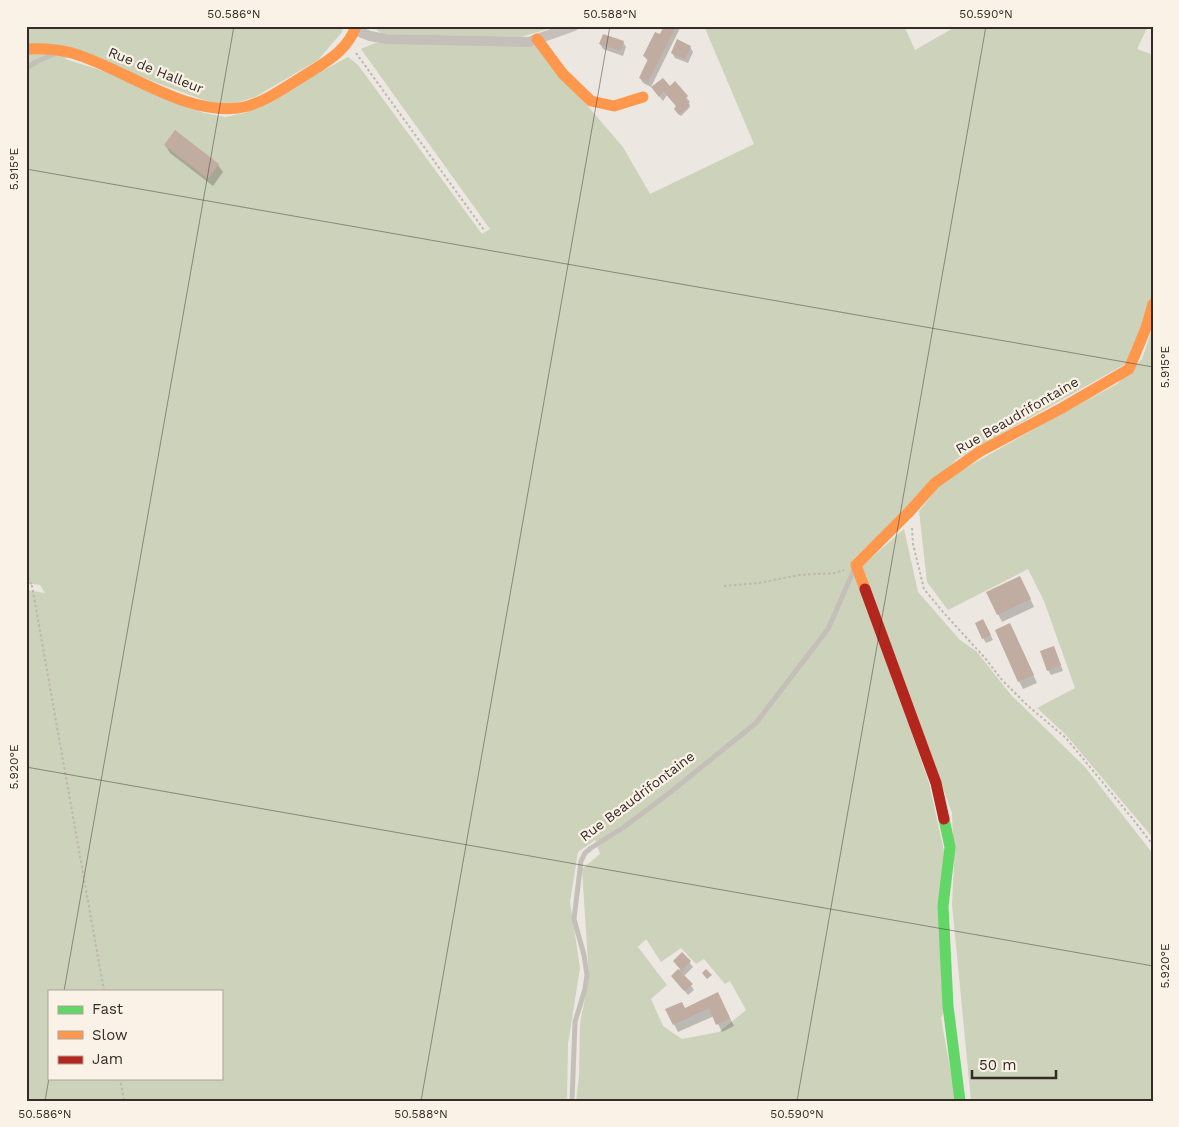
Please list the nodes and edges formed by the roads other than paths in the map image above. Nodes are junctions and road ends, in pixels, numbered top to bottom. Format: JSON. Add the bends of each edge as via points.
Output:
{"nodes":[{"id":1,"x":574,"y":26,"type":"edge"},
{"id":2,"x":355,"y":28,"type":"edge"},
{"id":3,"x":537,"y":39,"type":"junction"},
{"id":4,"x":26,"y":49,"type":"edge"},
{"id":5,"x":61,"y":52,"type":"junction"},
{"id":6,"x":26,"y":68,"type":"edge"},
{"id":7,"x":644,"y":97,"type":"dead end"},
{"id":8,"x":1153,"y":304,"type":"edge"},
{"id":9,"x":856,"y":565,"type":"junction"},
{"id":10,"x":572,"y":1101,"type":"edge"},
{"id":11,"x":960,"y":1101,"type":"edge"}],
"edges":[{"from":1,"to":3,"type":"street","name":"Rue de Halleur"},
{"from":2,"to":3,"type":"street","name":"Rue de Halleur","via":[[370,36],[386,39],[529,42]]},
{"from":2,"to":5,"type":"street","name":"Rue de Halleur","via":[[349,43],[319,67],[243,108],[208,108],[93,61]]},
{"from":3,"to":7,"type":"street","via":[[563,74],[591,101],[614,106]]},
{"from":4,"to":5,"type":"street","name":"Rue de Halleur"},
{"from":5,"to":6,"type":"lane"},
{"from":8,"to":9,"type":"street","name":"Rue Beaudrifontaine","via":[[1129,368],[979,452],[935,483]]},
{"from":9,"to":10,"type":"lane","name":"Rue Beaudrifontaine","via":[[828,629],[756,723],[653,805],[585,853],[581,861],[574,919],[586,975],[575,1022]]},
{"from":9,"to":11,"type":"street","via":[[936,783],[950,847],[943,906],[948,1006]]}]}
